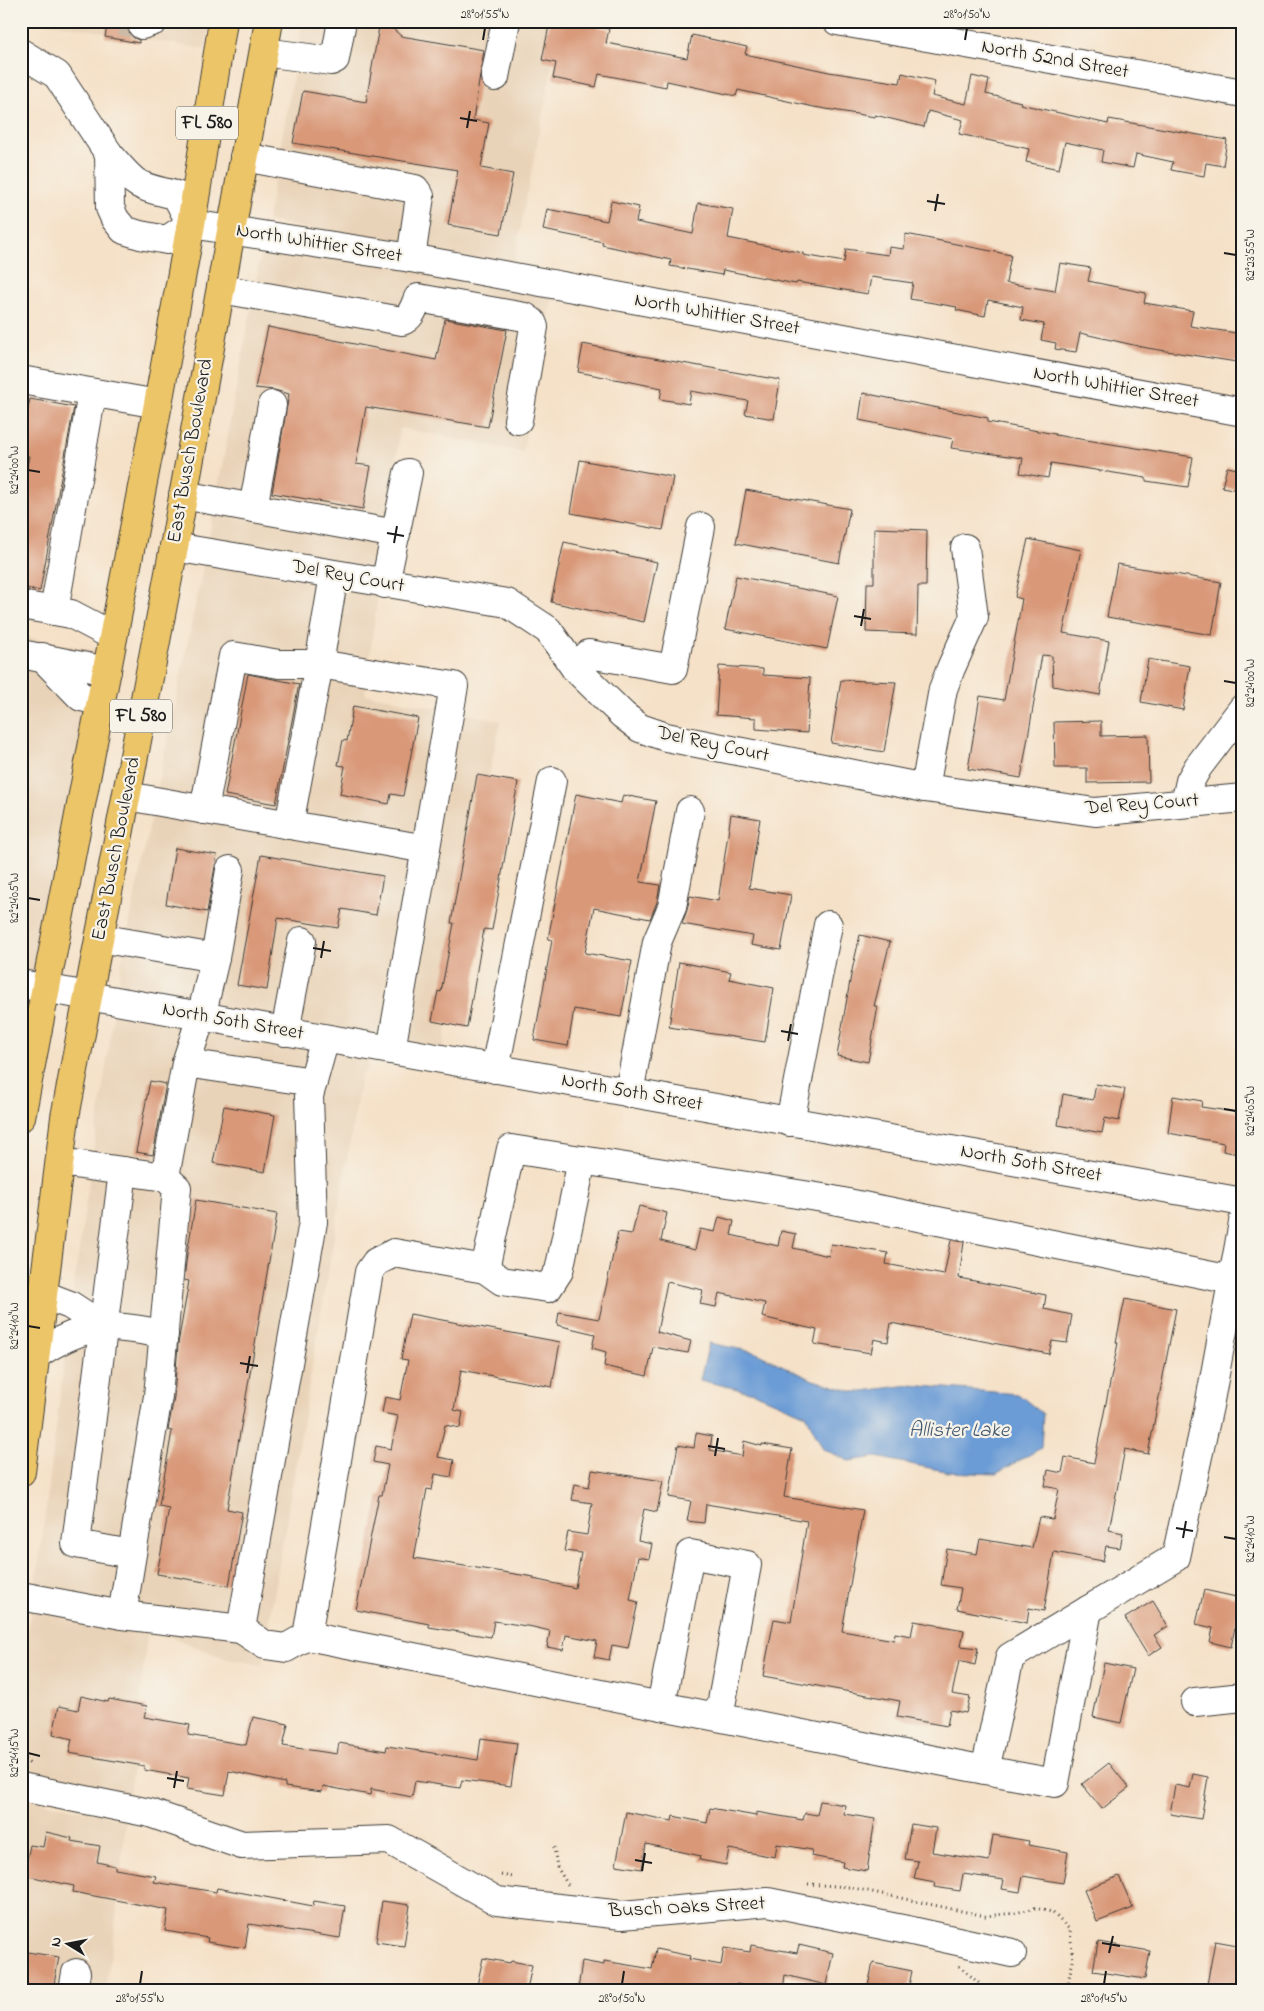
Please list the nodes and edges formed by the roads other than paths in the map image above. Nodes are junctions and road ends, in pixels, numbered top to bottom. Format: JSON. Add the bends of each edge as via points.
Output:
{"nodes":[{"id":1,"x":222,"y":21,"type":"edge"},
{"id":2,"x":269,"y":21,"type":"edge"},
{"id":3,"x":342,"y":21,"type":"edge"},
{"id":4,"x":506,"y":21,"type":"edge"},
{"id":5,"x":837,"y":21,"type":"edge"},
{"id":6,"x":264,"y":52,"type":"junction"},
{"id":7,"x":21,"y":53,"type":"edge"},
{"id":8,"x":495,"y":77,"type":"dead end"},
{"id":9,"x":1243,"y":93,"type":"edge"},
{"id":10,"x":109,"y":154,"type":"junction"},
{"id":11,"x":244,"y":157,"type":"junction"},
{"id":12,"x":191,"y":224,"type":"junction"},
{"id":13,"x":232,"y":230,"type":"junction"},
{"id":14,"x":419,"y":260,"type":"junction"},
{"id":15,"x":221,"y":289,"type":"junction"},
{"id":16,"x":418,"y":298,"type":"junction"},
{"id":17,"x":21,"y":380,"type":"edge"},
{"id":18,"x":92,"y":393,"type":"junction"},
{"id":19,"x":158,"y":404,"type":"junction"},
{"id":20,"x":272,"y":405,"type":"dead end"},
{"id":21,"x":1243,"y":412,"type":"edge"},
{"id":22,"x":518,"y":420,"type":"dead end"},
{"id":23,"x":408,"y":473,"type":"dead end"},
{"id":24,"x":183,"y":496,"type":"junction"},
{"id":25,"x":253,"y":508,"type":"junction"},
{"id":26,"x":701,"y":527,"type":"dead end"},
{"id":27,"x":396,"y":534,"type":"junction"},
{"id":28,"x":174,"y":547,"type":"junction"},
{"id":29,"x":965,"y":548,"type":"dead end"},
{"id":30,"x":334,"y":575,"type":"junction"},
{"id":31,"x":385,"y":584,"type":"junction"},
{"id":32,"x":21,"y":605,"type":"edge"},
{"id":33,"x":54,"y":611,"type":"junction"},
{"id":34,"x":113,"y":636,"type":"junction"},
{"id":35,"x":31,"y":656,"type":"edge"},
{"id":36,"x":319,"y":664,"type":"junction"},
{"id":37,"x":575,"y":668,"type":"junction"},
{"id":38,"x":106,"y":671,"type":"junction"},
{"id":39,"x":101,"y":701,"type":"junction"},
{"id":40,"x":1243,"y":708,"type":"edge"},
{"id":41,"x":552,"y":781,"type":"dead end"},
{"id":42,"x":925,"y":788,"type":"junction"},
{"id":43,"x":127,"y":796,"type":"junction"},
{"id":44,"x":1243,"y":798,"type":"edge"},
{"id":45,"x":1185,"y":803,"type":"junction"},
{"id":46,"x":204,"y":810,"type":"junction"},
{"id":47,"x":690,"y":811,"type":"dead end"},
{"id":48,"x":289,"y":825,"type":"junction"},
{"id":49,"x":426,"y":849,"type":"junction"},
{"id":50,"x":230,"y":870,"type":"dead end"},
{"id":51,"x":828,"y":924,"type":"dead end"},
{"id":52,"x":99,"y":938,"type":"junction"},
{"id":53,"x":302,"y":941,"type":"dead end"},
{"id":54,"x":215,"y":958,"type":"junction"},
{"id":55,"x":33,"y":987,"type":"edge"},
{"id":56,"x":88,"y":996,"type":"junction"},
{"id":57,"x":201,"y":1017,"type":"junction"},
{"id":58,"x":285,"y":1032,"type":"junction"},
{"id":59,"x":325,"y":1039,"type":"junction"},
{"id":60,"x":390,"y":1050,"type":"junction"},
{"id":61,"x":186,"y":1064,"type":"junction"},
{"id":62,"x":495,"y":1069,"type":"junction"},
{"id":63,"x":313,"y":1082,"type":"junction"},
{"id":64,"x":628,"y":1093,"type":"junction"},
{"id":65,"x":21,"y":1117,"type":"edge"},
{"id":66,"x":790,"y":1122,"type":"junction"},
{"id":67,"x":582,"y":1160,"type":"junction"},
{"id":68,"x":60,"y":1162,"type":"junction"},
{"id":69,"x":123,"y":1171,"type":"junction"},
{"id":70,"x":165,"y":1177,"type":"junction"},
{"id":71,"x":1243,"y":1202,"type":"edge"},
{"id":72,"x":1243,"y":1222,"type":"edge"},
{"id":73,"x":485,"y":1269,"type":"junction"},
{"id":74,"x":1232,"y":1280,"type":"junction"},
{"id":75,"x":44,"y":1295,"type":"junction"},
{"id":76,"x":104,"y":1327,"type":"junction"},
{"id":77,"x":164,"y":1334,"type":"junction"},
{"id":78,"x":36,"y":1355,"type":"junction"},
{"id":79,"x":21,"y":1472,"type":"edge"},
{"id":80,"x":130,"y":1554,"type":"junction"},
{"id":81,"x":21,"y":1596,"type":"edge"},
{"id":82,"x":1088,"y":1610,"type":"junction"},
{"id":83,"x":122,"y":1615,"type":"junction"},
{"id":84,"x":241,"y":1630,"type":"junction"},
{"id":85,"x":307,"y":1636,"type":"junction"},
{"id":86,"x":1243,"y":1697,"type":"edge"},
{"id":87,"x":1194,"y":1702,"type":"dead end"},
{"id":88,"x":661,"y":1706,"type":"junction"},
{"id":89,"x":719,"y":1717,"type":"junction"},
{"id":90,"x":985,"y":1770,"type":"junction"},
{"id":91,"x":30,"y":1777,"type":"edge"},
{"id":92,"x":1012,"y":1953,"type":"dead end"}],
"edges":[{"from":1,"to":12,"type":"main road","name":"East Busch Boulevard","number":"FL 580"},
{"from":2,"to":6,"type":"main road","name":"East Busch Boulevard","number":"FL 580"},
{"from":3,"to":6,"type":"street","via":[[335,59],[331,61]]},
{"from":4,"to":8,"type":"street"},
{"from":5,"to":9,"type":"street","name":"North 52nd Street"},
{"from":6,"to":11,"type":"main road","name":"East Busch Boulevard","number":"FL 580"},
{"from":7,"to":10,"type":"street","via":[[57,75]]},
{"from":10,"to":12,"type":"street","via":[[136,184],[176,195]]},
{"from":10,"to":12,"type":"street","via":[[110,208],[124,230],[167,240]]},
{"from":11,"to":13,"type":"main road","name":"East Busch Boulevard","number":"FL 580"},
{"from":11,"to":14,"type":"street","via":[[415,190],[420,196]]},
{"from":12,"to":13,"type":"street","name":"North Whittier Street"},
{"from":12,"to":19,"type":"main road","name":"East Busch Boulevard","number":"FL 580"},
{"from":13,"to":14,"type":"street","name":"North Whittier Street"},
{"from":13,"to":15,"type":"main road","name":"East Busch Boulevard","number":"FL 580"},
{"from":14,"to":16,"type":"street"},
{"from":14,"to":21,"type":"street","name":"North Whittier Street"},
{"from":15,"to":16,"type":"street","via":[[402,321],[408,319]]},
{"from":15,"to":24,"type":"main road","name":"East Busch Boulevard","number":"FL 580"},
{"from":16,"to":22,"type":"street","via":[[525,317],[532,322],[534,327]]},
{"from":17,"to":18,"type":"street"},
{"from":18,"to":19,"type":"street"},
{"from":18,"to":33,"type":"street"},
{"from":19,"to":34,"type":"main road","name":"East Busch Boulevard","number":"FL 580"},
{"from":20,"to":25,"type":"street"},
{"from":23,"to":27,"type":"street"},
{"from":24,"to":25,"type":"street"},
{"from":24,"to":28,"type":"main road","name":"East Busch Boulevard","number":"FL 580"},
{"from":25,"to":27,"type":"street"},
{"from":26,"to":37,"type":"street","via":[[673,669],[589,654]]},
{"from":27,"to":31,"type":"street"},
{"from":28,"to":30,"type":"street","name":"Del Rey Court"},
{"from":28,"to":43,"type":"main road","name":"East Busch Boulevard","number":"FL 580"},
{"from":29,"to":42,"type":"street","via":[[974,618],[944,689]]},
{"from":30,"to":31,"type":"street","name":"Del Rey Court"},
{"from":30,"to":36,"type":"street"},
{"from":31,"to":37,"type":"street","name":"Del Rey Court","via":[[506,603],[548,630]]},
{"from":32,"to":33,"type":"street"},
{"from":33,"to":34,"type":"street","via":[[71,614]]},
{"from":34,"to":38,"type":"main road","name":"East Busch Boulevard","number":"FL 580"},
{"from":35,"to":38,"type":"street"},
{"from":35,"to":39,"type":"street","via":[[81,697]]},
{"from":36,"to":46,"type":"street","via":[[279,664],[233,656]]},
{"from":36,"to":48,"type":"street"},
{"from":36,"to":49,"type":"street","via":[[454,686]]},
{"from":37,"to":42,"type":"street","name":"Del Rey Court","via":[[640,728],[666,737]]},
{"from":38,"to":39,"type":"main road","name":"East Busch Boulevard","number":"FL 580"},
{"from":39,"to":55,"type":"main road","name":"East Busch Boulevard","number":"FL 580"},
{"from":40,"to":45,"type":"street","via":[[1198,767],[1190,781]]},
{"from":41,"to":62,"type":"street"},
{"from":42,"to":45,"type":"street","name":"Del Rey Court","via":[[1094,812]]},
{"from":43,"to":46,"type":"street"},
{"from":43,"to":52,"type":"main road","name":"East Busch Boulevard","number":"FL 580"},
{"from":44,"to":45,"type":"street","name":"Del Rey Court"},
{"from":46,"to":48,"type":"street"},
{"from":47,"to":64,"type":"street","via":[[672,907],[657,942]]},
{"from":48,"to":49,"type":"street"},
{"from":49,"to":60,"type":"street"},
{"from":50,"to":54,"type":"street"},
{"from":51,"to":66,"type":"street"},
{"from":52,"to":54,"type":"street"},
{"from":52,"to":56,"type":"main road","name":"East Busch Boulevard","number":"FL 580"},
{"from":53,"to":58,"type":"street"},
{"from":54,"to":57,"type":"street"},
{"from":55,"to":56,"type":"street","name":"North 50th Street"},
{"from":55,"to":65,"type":"main road","name":"East Busch Boulevard","number":"FL 580"},
{"from":56,"to":57,"type":"street","name":"North 50th Street"},
{"from":56,"to":68,"type":"main road","name":"East Busch Boulevard","number":"FL 580","via":[[65,1117]]},
{"from":57,"to":58,"type":"street","name":"North 50th Street"},
{"from":57,"to":61,"type":"street"},
{"from":58,"to":59,"type":"street","name":"North 50th Street"},
{"from":59,"to":60,"type":"street","name":"North 50th Street"},
{"from":59,"to":63,"type":"street"},
{"from":60,"to":62,"type":"street","name":"North 50th Street"},
{"from":61,"to":63,"type":"street"},
{"from":61,"to":70,"type":"street"},
{"from":62,"to":64,"type":"street","name":"North 50th Street"},
{"from":63,"to":84,"type":"street","via":[[309,1096],[313,1222]]},
{"from":64,"to":66,"type":"street","name":"North 50th Street"},
{"from":66,"to":71,"type":"street","name":"North 50th Street"},
{"from":67,"to":73,"type":"street","via":[[511,1149]]},
{"from":67,"to":73,"type":"street","via":[[559,1271],[548,1288],[502,1281]]},
{"from":67,"to":74,"type":"street","via":[[823,1198]]},
{"from":68,"to":69,"type":"street"},
{"from":68,"to":75,"type":"main road","name":"East Busch Boulevard","number":"FL 580"},
{"from":69,"to":70,"type":"street"},
{"from":69,"to":76,"type":"street"},
{"from":70,"to":77,"type":"street","via":[[177,1188]]},
{"from":72,"to":74,"type":"street"},
{"from":73,"to":85,"type":"street","via":[[394,1254],[376,1262],[369,1272]]},
{"from":74,"to":82,"type":"street","via":[[1176,1557]]},
{"from":75,"to":76,"type":"street","via":[[70,1305]]},
{"from":75,"to":78,"type":"main road","name":"East Busch Boulevard","number":"FL 580"},
{"from":76,"to":77,"type":"street"},
{"from":76,"to":78,"type":"street","via":[[74,1334]]},
{"from":76,"to":80,"type":"street","via":[[76,1544]]},
{"from":77,"to":80,"type":"street","via":[[158,1396]]},
{"from":78,"to":79,"type":"main road","name":"East Busch Boulevard","number":"FL 580"},
{"from":80,"to":83,"type":"street"},
{"from":81,"to":83,"type":"street"},
{"from":82,"to":90,"type":"street","via":[[1010,1657]]},
{"from":82,"to":90,"type":"street","via":[[1055,1783]]},
{"from":83,"to":84,"type":"street"},
{"from":84,"to":85,"type":"street","via":[[265,1645],[286,1648]]},
{"from":85,"to":88,"type":"street"},
{"from":86,"to":87,"type":"street"},
{"from":88,"to":89,"type":"street"},
{"from":88,"to":89,"type":"street","via":[[690,1554],[747,1565]]},
{"from":89,"to":90,"type":"street"},
{"from":91,"to":92,"type":"street","name":"Busch Oaks Street","via":[[150,1813],[242,1846],[389,1840],[497,1901],[622,1915],[768,1902]]}]}
